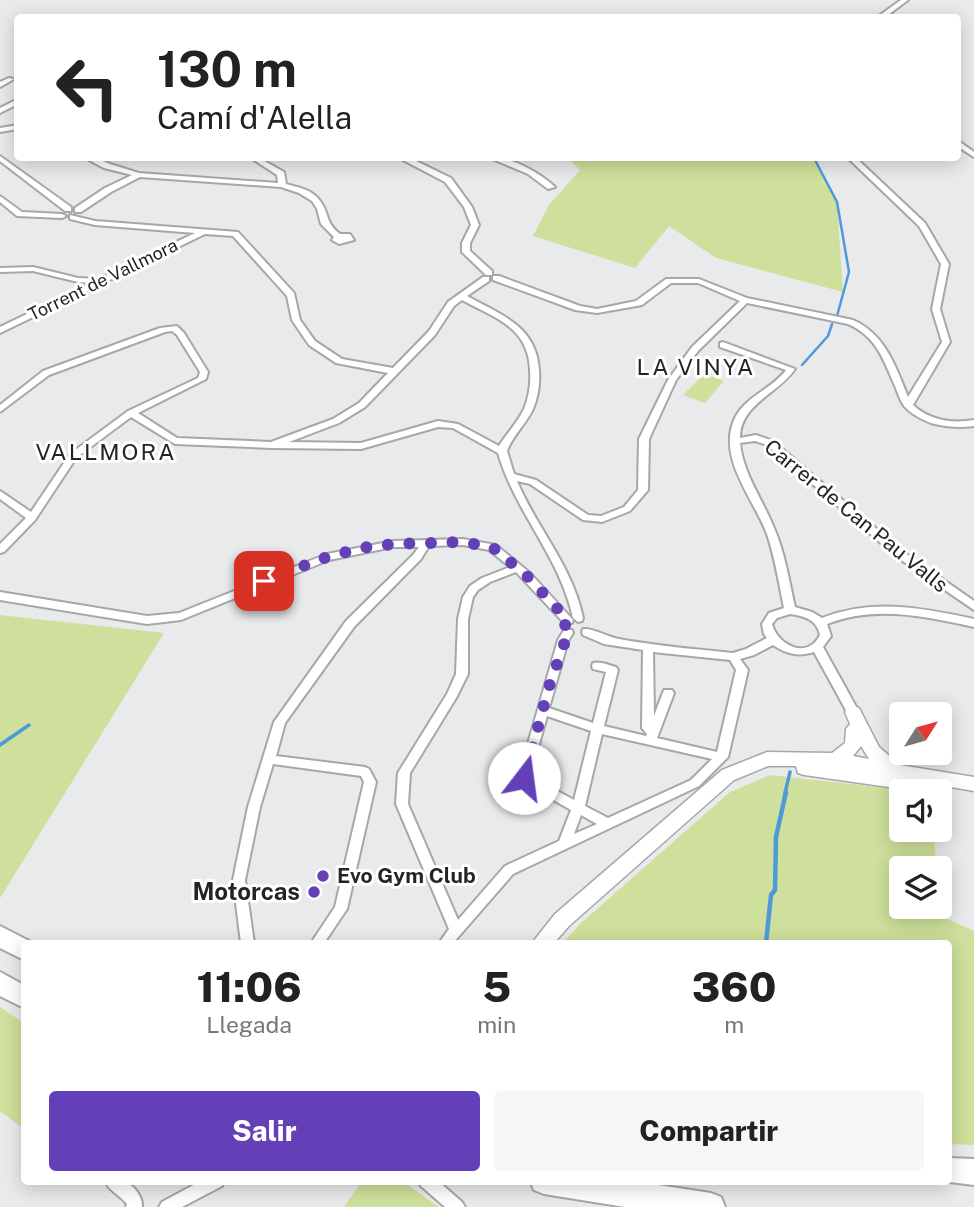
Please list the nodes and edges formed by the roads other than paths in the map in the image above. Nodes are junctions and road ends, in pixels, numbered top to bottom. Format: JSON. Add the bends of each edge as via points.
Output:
{"nodes":[{"id":1,"x":905,"y":0,"type":"edge"},
{"id":2,"x":885,"y":14,"type":"edge"},
{"id":3,"x":12,"y":79,"type":"dead end"},
{"id":4,"x":0,"y":85,"type":"edge"},
{"id":5,"x":961,"y":144,"type":"edge"},
{"id":6,"x":974,"y":147,"type":"edge"},
{"id":7,"x":974,"y":155,"type":"edge"},
{"id":8,"x":0,"y":158,"type":"edge"},
{"id":9,"x":98,"y":161,"type":"edge"},
{"id":10,"x":260,"y":161,"type":"edge"},
{"id":11,"x":412,"y":161,"type":"edge"},
{"id":12,"x":502,"y":161,"type":"edge"},
{"id":13,"x":855,"y":161,"type":"edge"},
{"id":14,"x":139,"y":175,"type":"junction"},
{"id":15,"x":282,"y":185,"type":"junction"},
{"id":16,"x":551,"y":187,"type":"dead end"},
{"id":17,"x":0,"y":198,"type":"edge"},
{"id":18,"x":70,"y":213,"type":"junction"},
{"id":19,"x":207,"y":230,"type":"junction"},
{"id":20,"x":338,"y":237,"type":"dead end"},
{"id":21,"x":0,"y":270,"type":"edge"},
{"id":22,"x":490,"y":276,"type":"junction"},
{"id":23,"x":78,"y":280,"type":"junction"},
{"id":24,"x":103,"y":280,"type":"junction"},
{"id":25,"x":80,"y":291,"type":"junction"},
{"id":26,"x":461,"y":296,"type":"junction"},
{"id":27,"x":746,"y":300,"type":"junction"},
{"id":28,"x":0,"y":330,"type":"edge"},
{"id":29,"x":723,"y":345,"type":"dead end"},
{"id":30,"x":393,"y":371,"type":"junction"},
{"id":31,"x":908,"y":405,"type":"junction"},
{"id":32,"x":0,"y":409,"type":"edge"},
{"id":33,"x":131,"y":413,"type":"junction"},
{"id":34,"x":974,"y":423,"type":"edge"},
{"id":35,"x":736,"y":442,"type":"junction"},
{"id":36,"x":272,"y":445,"type":"junction"},
{"id":37,"x":502,"y":451,"type":"junction"},
{"id":38,"x":510,"y":476,"type":"junction"},
{"id":39,"x":0,"y":494,"type":"edge"},
{"id":40,"x":32,"y":517,"type":"junction"},
{"id":41,"x":426,"y":543,"type":"junction"},
{"id":42,"x":0,"y":550,"type":"edge"},
{"id":43,"x":517,"y":568,"type":"junction"},
{"id":44,"x":0,"y":596,"type":"edge"},
{"id":45,"x":974,"y":606,"type":"edge"},
{"id":46,"x":790,"y":610,"type":"junction"},
{"id":47,"x":821,"y":622,"type":"junction"},
{"id":48,"x":974,"y":623,"type":"edge"},
{"id":49,"x":571,"y":624,"type":"junction"},
{"id":50,"x":587,"y":632,"type":"junction"},
{"id":51,"x":772,"y":640,"type":"junction"},
{"id":52,"x":648,"y":648,"type":"junction"},
{"id":53,"x":817,"y":648,"type":"junction"},
{"id":54,"x":733,"y":657,"type":"junction"},
{"id":55,"x":597,"y":666,"type":"dead end"},
{"id":56,"x":648,"y":699,"type":"junction"},
{"id":57,"x":542,"y":710,"type":"junction"},
{"id":58,"x":854,"y":720,"type":"joint"},
{"id":59,"x":598,"y":729,"type":"junction"},
{"id":60,"x":652,"y":737,"type":"junction"},
{"id":61,"x":722,"y":757,"type":"junction"},
{"id":62,"x":268,"y":759,"type":"junction"},
{"id":63,"x":863,"y":759,"type":"junction"},
{"id":64,"x":749,"y":766,"type":"junction"},
{"id":65,"x":791,"y":767,"type":"junction"},
{"id":66,"x":974,"y":784,"type":"edge"},
{"id":67,"x":965,"y":791,"type":"edge"},
{"id":68,"x":578,"y":808,"type":"junction"},
{"id":69,"x":608,"y":824,"type":"junction"},
{"id":70,"x":564,"y":844,"type":"junction"},
{"id":71,"x":456,"y":931,"type":"junction"},
{"id":72,"x":0,"y":936,"type":"edge"},
{"id":73,"x":247,"y":940,"type":"edge"},
{"id":74,"x":319,"y":940,"type":"edge"},
{"id":75,"x":448,"y":940,"type":"edge"},
{"id":76,"x":545,"y":940,"type":"edge"},
{"id":77,"x":21,"y":948,"type":"edge"},
{"id":78,"x":0,"y":982,"type":"edge"},
{"id":79,"x":21,"y":995,"type":"edge"},
{"id":80,"x":952,"y":1171,"type":"edge"},
{"id":81,"x":974,"y":1172,"type":"edge"},
{"id":82,"x":118,"y":1185,"type":"edge"},
{"id":83,"x":209,"y":1185,"type":"edge"},
{"id":84,"x":431,"y":1185,"type":"edge"},
{"id":85,"x":570,"y":1185,"type":"edge"},
{"id":86,"x":134,"y":1207,"type":"edge"},
{"id":87,"x":167,"y":1207,"type":"edge"},
{"id":88,"x":457,"y":1207,"type":"edge"},
{"id":89,"x":710,"y":1207,"type":"edge"}],
"edges":[{"from":1,"to":2,"type":"street"},
{"from":3,"to":4,"type":"street"},
{"from":5,"to":6,"type":"street"},
{"from":5,"to":7,"type":"street"},
{"from":8,"to":18,"type":"street"},
{"from":9,"to":14,"type":"street"},
{"from":10,"to":15,"type":"street","via":[[281,174]]},
{"from":11,"to":22,"type":"street","via":[[442,175],[460,193],[475,225],[466,252]]},
{"from":12,"to":16,"type":"street","via":[[531,172]]},
{"from":13,"to":31,"type":"street","via":[[922,225],[945,264],[936,309],[946,342]]},
{"from":14,"to":15,"type":"street"},
{"from":14,"to":18,"type":"street"},
{"from":15,"to":20,"type":"street","via":[[314,199],[323,224]]},
{"from":17,"to":18,"type":"street","via":[[20,214]]},
{"from":18,"to":19,"type":"street","via":[[115,225]]},
{"from":19,"to":24,"type":"street","name":"Torrent de Vallmora"},
{"from":19,"to":30,"type":"street","via":[[240,237],[291,295],[299,325],[326,354],[347,363]]},
{"from":21,"to":23,"type":"street","via":[[51,271]]},
{"from":22,"to":26,"type":"street"},
{"from":22,"to":27,"type":"street","via":[[597,311],[639,303],[676,280],[699,281]]},
{"from":23,"to":24,"type":"street"},
{"from":23,"to":25,"type":"street"},
{"from":24,"to":25,"type":"street","name":"Torrent de Vallmora"},
{"from":25,"to":28,"type":"street","name":"Torrent de Vallmora"},
{"from":26,"to":30,"type":"street"},
{"from":26,"to":37,"type":"street","via":[[520,331],[529,342],[535,370],[530,407]]},
{"from":27,"to":31,"type":"street","via":[[862,326],[880,344]]},
{"from":27,"to":38,"type":"street","via":[[695,349],[672,380],[644,439],[643,490],[627,509],[602,519],[586,519],[533,482]]},
{"from":29,"to":35,"type":"street","via":[[791,369],[741,415]]},
{"from":30,"to":36,"type":"street","via":[[349,414]]},
{"from":31,"to":34,"type":"street","via":[[937,422]]},
{"from":32,"to":33,"type":"street","via":[[46,373],[174,328],[204,376]]},
{"from":33,"to":36,"type":"street","via":[[176,441]]},
{"from":33,"to":40,"type":"street","via":[[73,456]]},
{"from":35,"to":45,"type":"street","name":"Carrer de Can Pau Valls","via":[[756,438],[770,443],[901,555]]},
{"from":35,"to":46,"type":"street","via":[[746,481],[772,534]]},
{"from":36,"to":37,"type":"street","via":[[360,446],[438,424],[455,426]]},
{"from":37,"to":38,"type":"street"},
{"from":38,"to":49,"type":"street","via":[[576,602]]},
{"from":39,"to":40,"type":"street"},
{"from":40,"to":42,"type":"street"},
{"from":41,"to":43,"type":"street","via":[[492,547]]},
{"from":41,"to":44,"type":"street","via":[[372,547],[327,557],[163,620]]},
{"from":41,"to":62,"type":"street","via":[[334,644],[280,722]]},
{"from":43,"to":49,"type":"street"},
{"from":43,"to":71,"type":"street","via":[[486,580],[468,597],[462,674],[404,773],[402,804]]},
{"from":46,"to":47,"type":"street"},
{"from":46,"to":51,"type":"street","via":[[769,620],[767,632]]},
{"from":47,"to":48,"type":"street","via":[[841,613],[885,608]]},
{"from":47,"to":53,"type":"street","via":[[825,636]]},
{"from":49,"to":50,"type":"street","via":[[578,635]]},
{"from":49,"to":50,"type":"street","via":[[588,623]]},
{"from":49,"to":57,"type":"street"},
{"from":50,"to":52,"type":"street"},
{"from":51,"to":53,"type":"street","via":[[793,650]]},
{"from":51,"to":54,"type":"street"},
{"from":52,"to":54,"type":"street"},
{"from":52,"to":56,"type":"street"},
{"from":53,"to":58,"type":"street"},
{"from":54,"to":61,"type":"street","via":[[742,670]]},
{"from":55,"to":59,"type":"street","via":[[612,670]]},
{"from":56,"to":60,"type":"street"},
{"from":56,"to":60,"type":"street","via":[[666,699]]},
{"from":57,"to":59,"type":"street"},
{"from":57,"to":68,"type":"street","via":[[524,778]]},
{"from":58,"to":63,"type":"street"},
{"from":59,"to":60,"type":"street"},
{"from":59,"to":68,"type":"street"},
{"from":60,"to":61,"type":"street"},
{"from":61,"to":69,"type":"street","via":[[695,783]]},
{"from":62,"to":73,"type":"street","via":[[239,880]]},
{"from":62,"to":74,"type":"street","via":[[365,772],[370,782],[341,909]]},
{"from":63,"to":64,"type":"street","via":[[767,759]]},
{"from":63,"to":65,"type":"street","via":[[856,770]]},
{"from":63,"to":66,"type":"street","via":[[918,775]]},
{"from":63,"to":67,"type":"street","via":[[875,774]]},
{"from":64,"to":65,"type":"street"},
{"from":64,"to":76,"type":"street","via":[[709,790]]},
{"from":65,"to":67,"type":"street"},
{"from":68,"to":69,"type":"street"},
{"from":68,"to":70,"type":"street"},
{"from":69,"to":70,"type":"street"},
{"from":70,"to":71,"type":"street","via":[[509,870]]},
{"from":71,"to":75,"type":"street"},
{"from":72,"to":77,"type":"highway"},
{"from":78,"to":79,"type":"highway"},
{"from":80,"to":81,"type":"highway"},
{"from":82,"to":86,"type":"street","via":[[128,1192]]},
{"from":83,"to":87,"type":"street"},
{"from":84,"to":88,"type":"street"},
{"from":85,"to":89,"type":"highway"}]}
